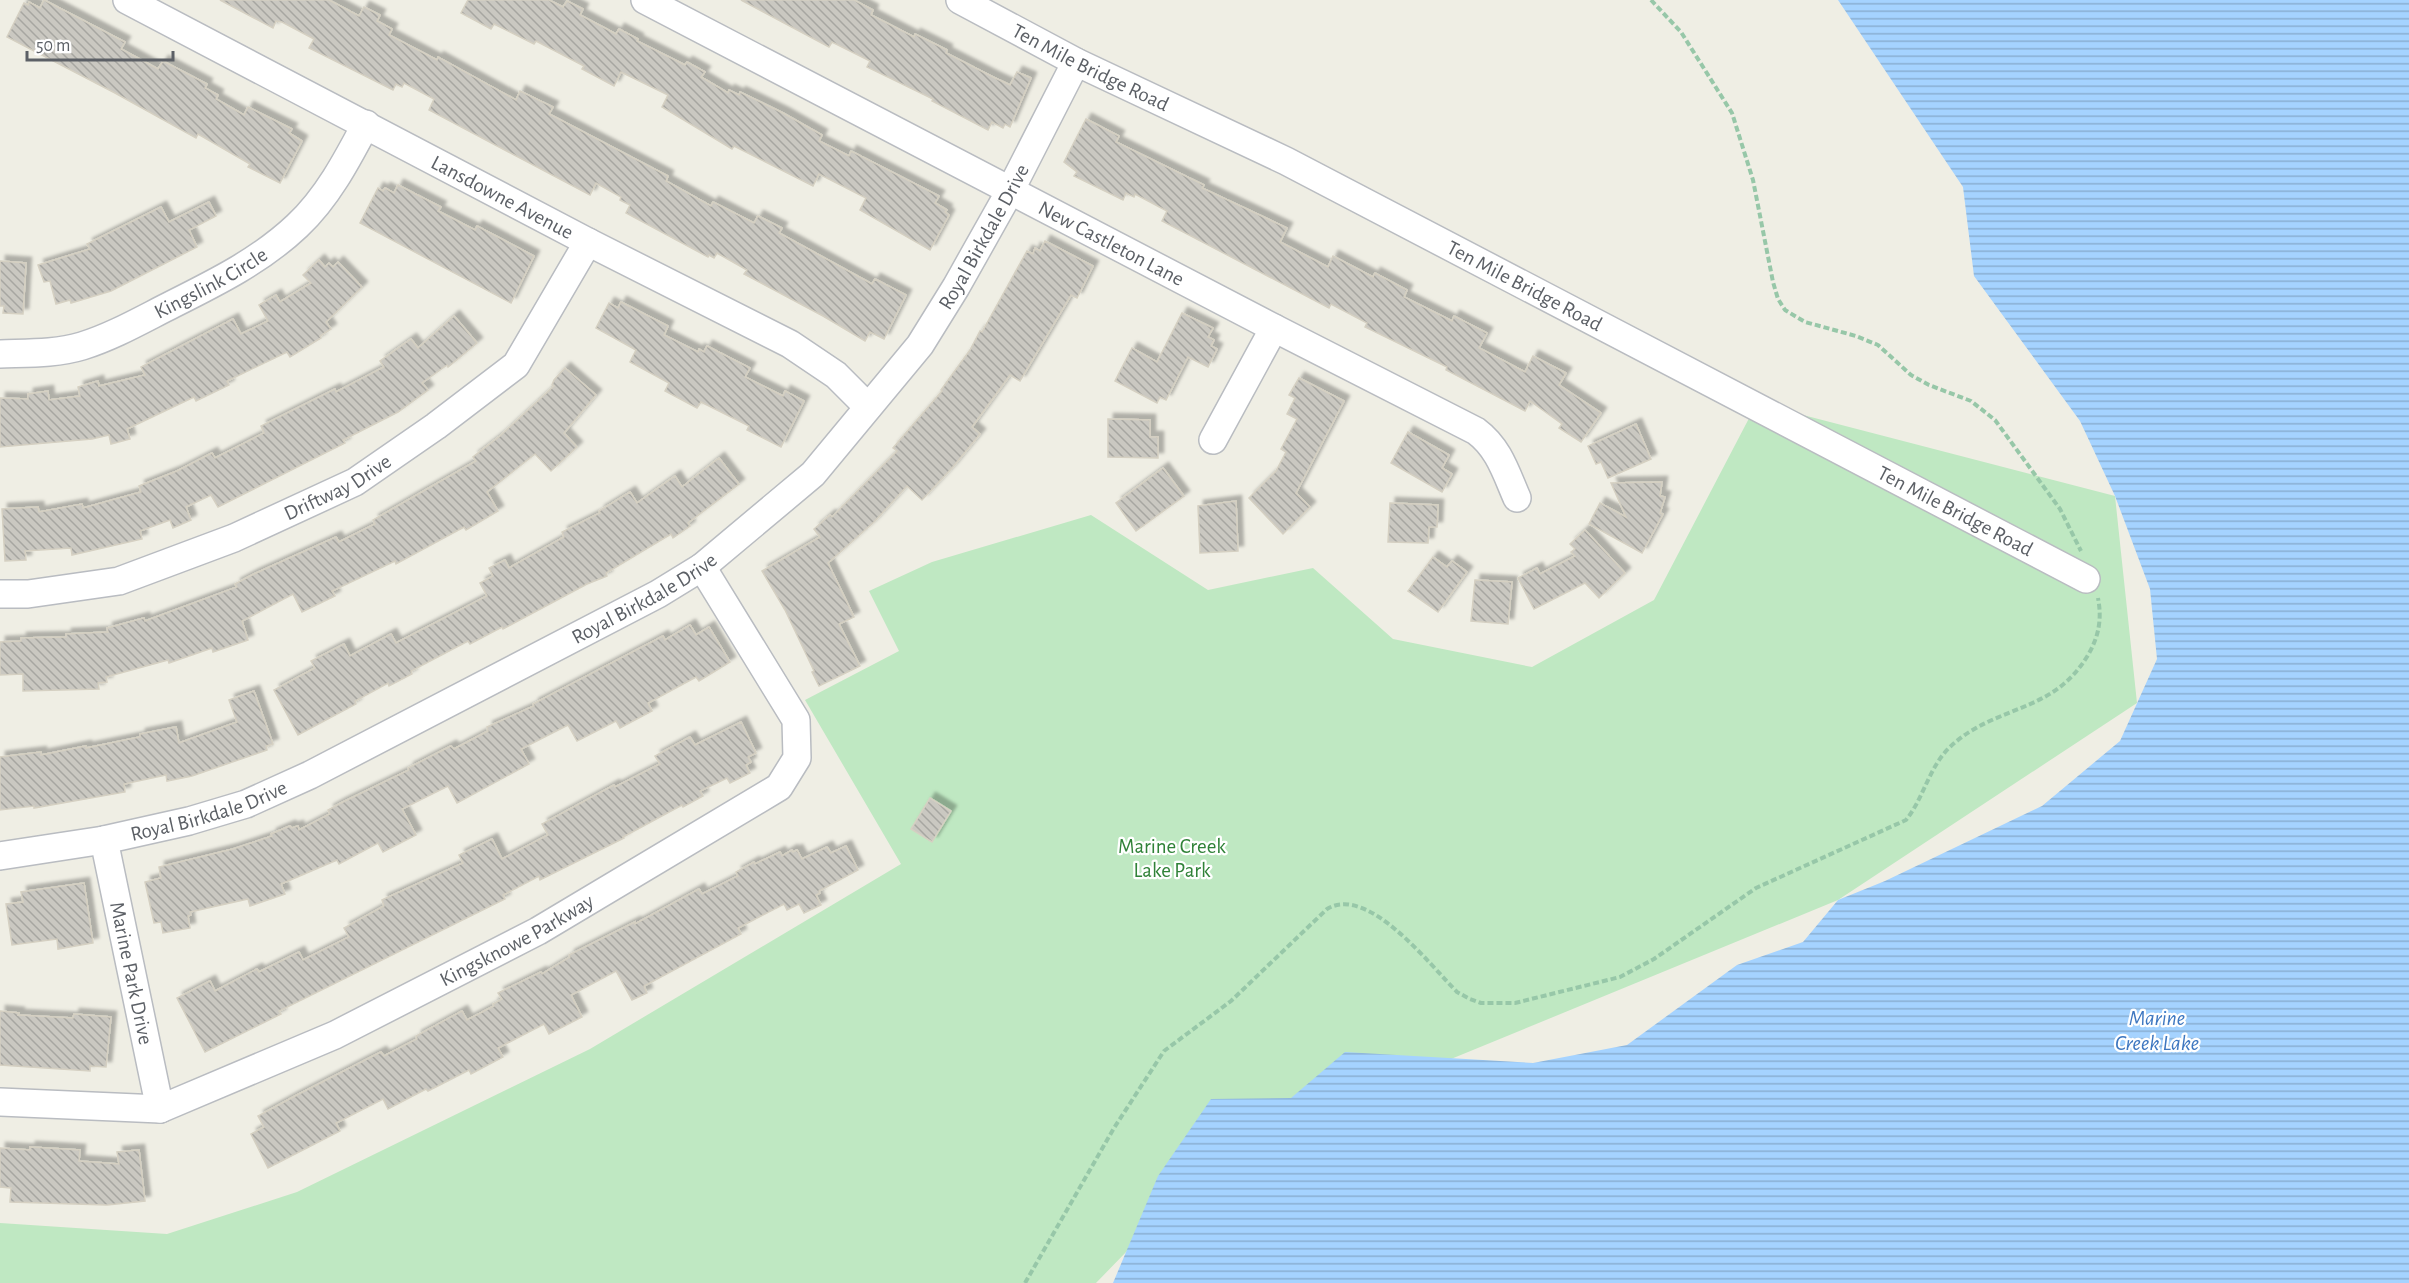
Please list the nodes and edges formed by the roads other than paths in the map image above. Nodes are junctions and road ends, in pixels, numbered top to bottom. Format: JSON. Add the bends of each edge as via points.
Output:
{"nodes":[{"id":1,"x":127,"y":0,"type":"edge"},
{"id":2,"x":645,"y":0,"type":"edge"},
{"id":3,"x":960,"y":0,"type":"edge"},
{"id":4,"x":1076,"y":62,"type":"junction"},
{"id":5,"x":366,"y":124,"type":"junction"},
{"id":6,"x":1010,"y":191,"type":"junction"},
{"id":7,"x":588,"y":242,"type":"junction"},
{"id":8,"x":1274,"y":328,"type":"junction"},
{"id":9,"x":0,"y":354,"type":"edge"},
{"id":10,"x":868,"y":407,"type":"junction"},
{"id":11,"x":1213,"y":440,"type":"dead end"},
{"id":12,"x":1517,"y":498,"type":"dead end"},
{"id":13,"x":702,"y":567,"type":"junction"},
{"id":14,"x":2088,"y":576,"type":"road end"},
{"id":15,"x":0,"y":594,"type":"edge"},
{"id":16,"x":104,"y":840,"type":"junction"},
{"id":17,"x":0,"y":856,"type":"edge"},
{"id":18,"x":0,"y":1102,"type":"edge"},
{"id":19,"x":160,"y":1108,"type":"junction"}],
"edges":[{"from":1,"to":5,"type":"street","name":"Lansdowne Avenue"},
{"from":2,"to":6,"type":"street","name":"New Castleton Lane"},
{"from":3,"to":4,"type":"street","name":"Ten Mile Bridge Road"},
{"from":4,"to":6,"type":"street","name":"Royal Birkdale Drive"},
{"from":4,"to":14,"type":"street","name":"Ten Mile Bridge Road","via":[[1286,161]]},
{"from":5,"to":7,"type":"street","name":"Lansdowne Avenue"},
{"from":5,"to":9,"type":"street","name":"Kingslink Circle","via":[[319,201],[297,226],[246,266],[119,332],[80,346]]},
{"from":6,"to":8,"type":"street","name":"New Castleton Lane"},
{"from":6,"to":10,"type":"street","name":"Royal Birkdale Drive","via":[[920,345]]},
{"from":7,"to":10,"type":"street","name":"Lansdowne Avenue","via":[[790,344],[836,375]]},
{"from":7,"to":15,"type":"street","name":"Driftway Drive","via":[[516,365],[355,482],[234,538],[119,581],[28,594]]},
{"from":8,"to":11,"type":"street"},
{"from":8,"to":12,"type":"street","name":"New Castleton Lane","via":[[1489,440]]},
{"from":10,"to":13,"type":"street","name":"Royal Birkdale Drive","via":[[813,474]]},
{"from":13,"to":16,"type":"street","name":"Royal Birkdale Drive","via":[[637,605],[310,775],[246,804]]},
{"from":13,"to":19,"type":"street","name":"Kingsknowe Parkway","via":[[796,720],[797,758],[779,787],[538,931],[335,1035]]},
{"from":16,"to":17,"type":"street","name":"Royal Birkdale Drive"},
{"from":16,"to":19,"type":"street","name":"Marine Park Drive"},
{"from":18,"to":19,"type":"street","name":"Kingsknowe Parkway"}]}
